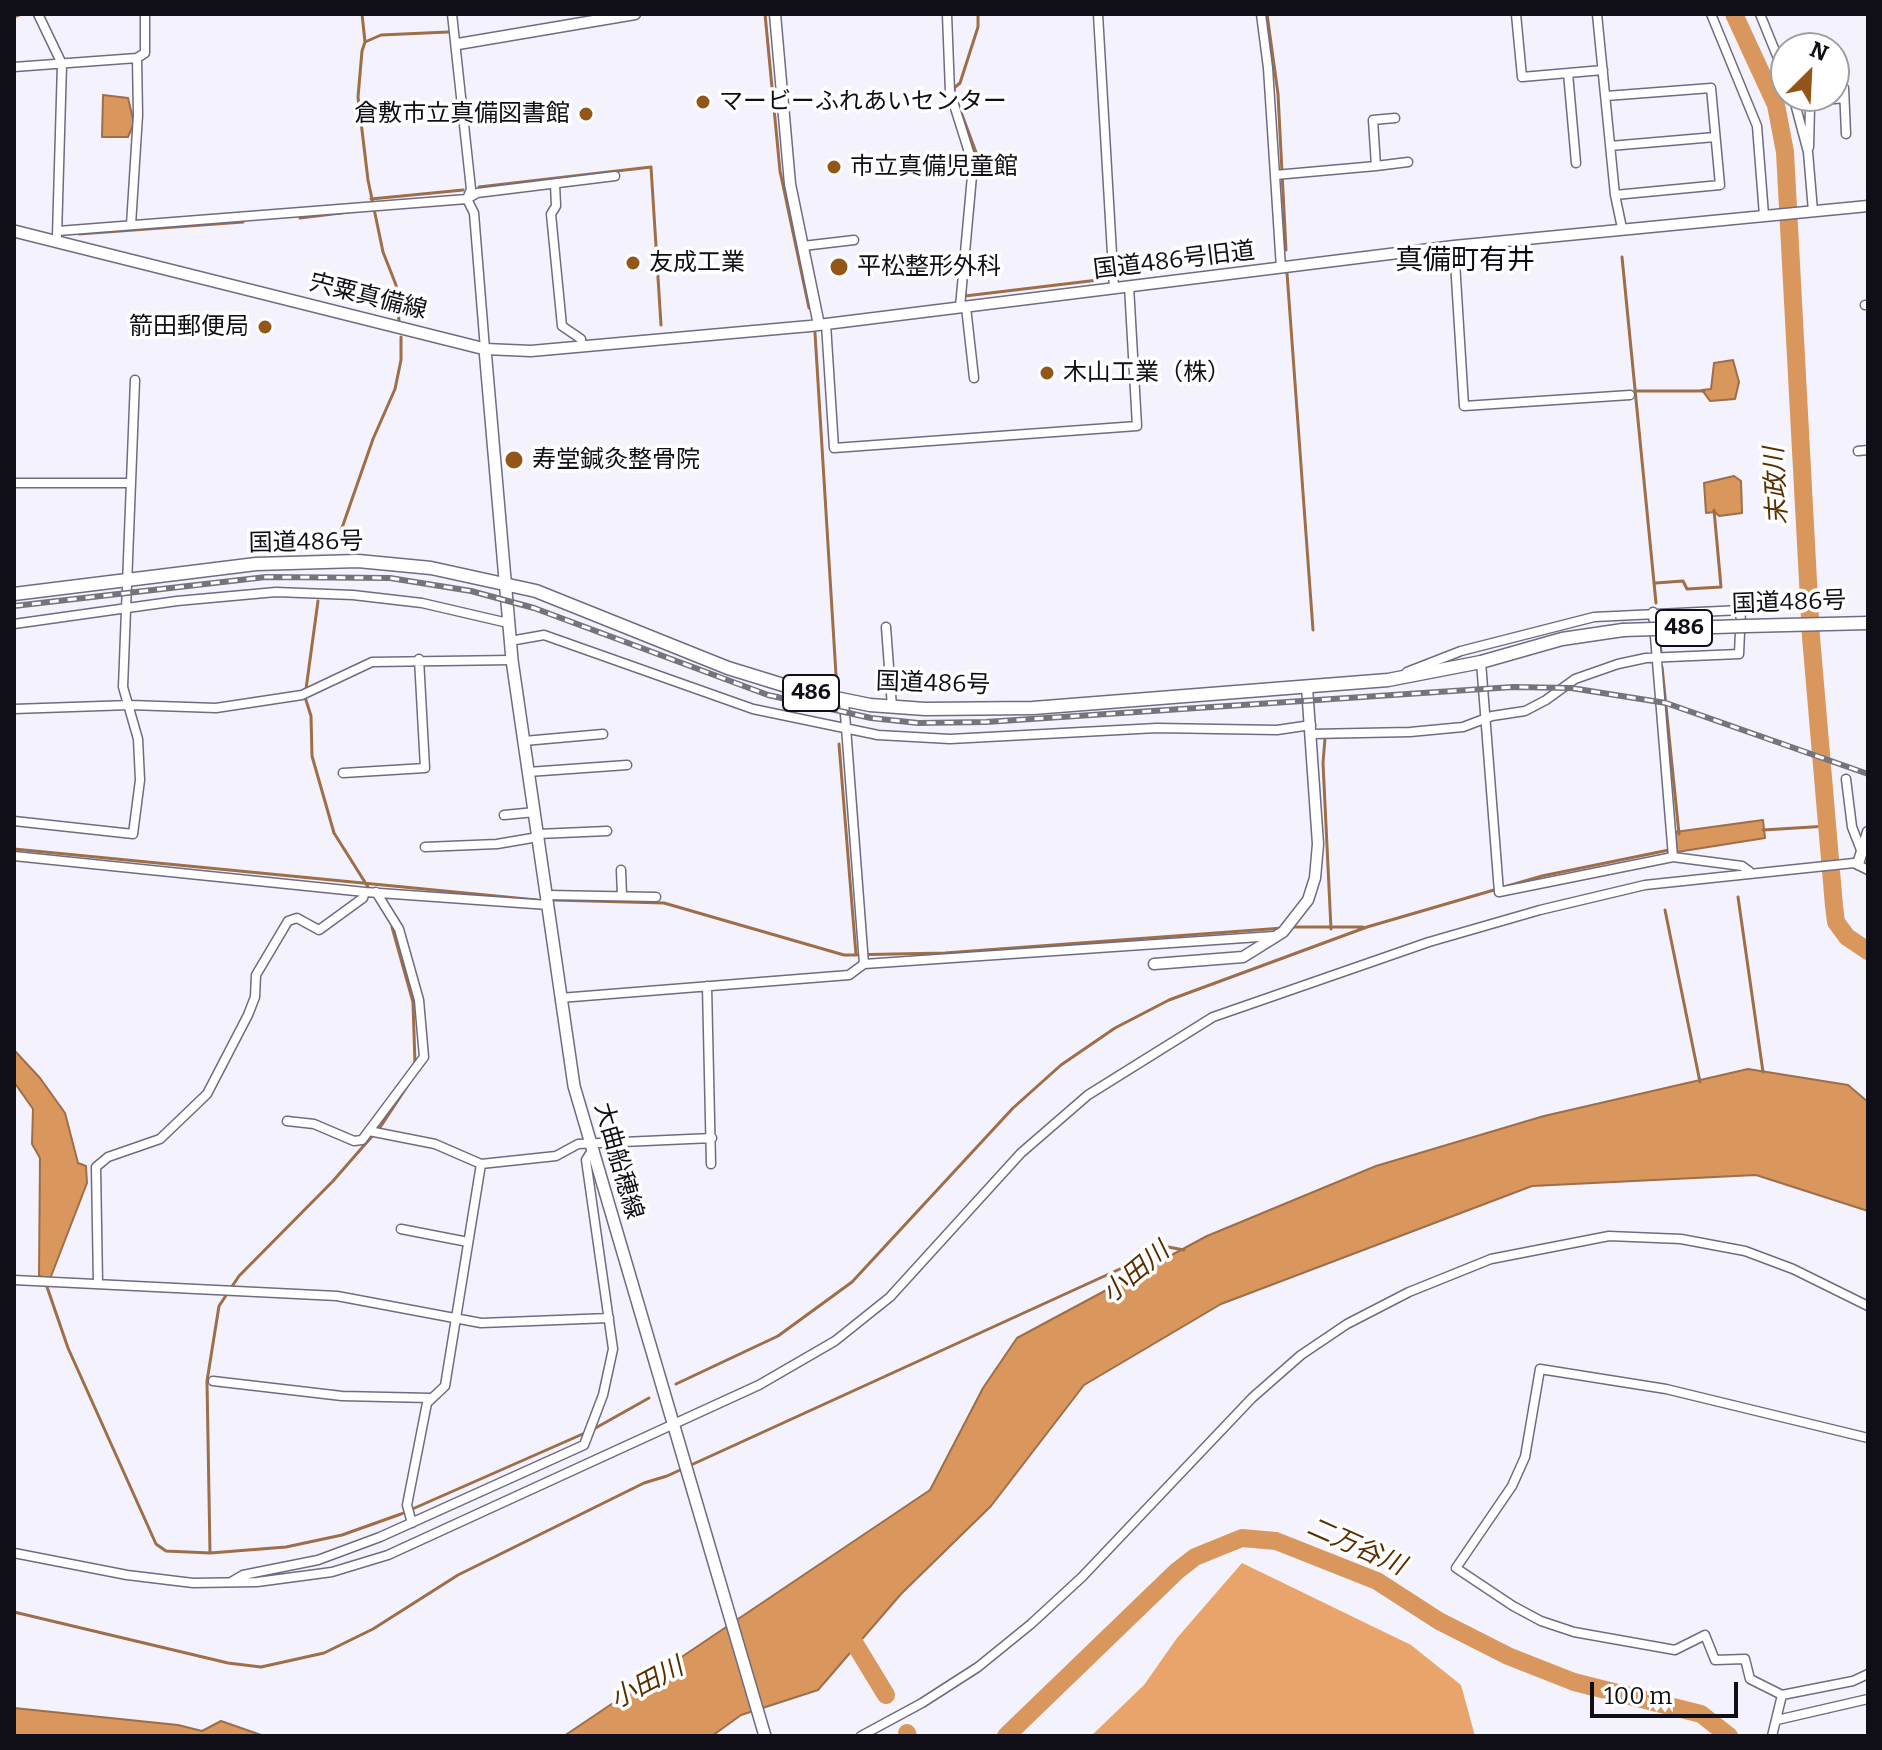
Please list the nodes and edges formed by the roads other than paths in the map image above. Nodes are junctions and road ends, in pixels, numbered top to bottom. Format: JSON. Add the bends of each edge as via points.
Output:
{"nodes":[{"id":1,"x":38,"y":14,"type":"edge"},
{"id":2,"x":145,"y":14,"type":"edge"},
{"id":3,"x":452,"y":14,"type":"edge"},
{"id":4,"x":635,"y":14,"type":"edge"},
{"id":5,"x":775,"y":14,"type":"edge"},
{"id":6,"x":947,"y":14,"type":"edge"},
{"id":7,"x":1098,"y":14,"type":"edge"},
{"id":8,"x":1261,"y":14,"type":"edge"},
{"id":9,"x":1516,"y":14,"type":"edge"},
{"id":10,"x":1597,"y":14,"type":"edge"},
{"id":11,"x":1711,"y":14,"type":"edge"},
{"id":12,"x":1760,"y":14,"type":"edge"},
{"id":13,"x":622,"y":15,"type":"edge"},
{"id":14,"x":1770,"y":39,"type":"edge"},
{"id":15,"x":458,"y":44,"type":"junction"},
{"id":16,"x":137,"y":58,"type":"junction"},
{"id":17,"x":62,"y":64,"type":"junction"},
{"id":18,"x":14,"y":67,"type":"edge"},
{"id":19,"x":1603,"y":70,"type":"junction"},
{"id":20,"x":1568,"y":73,"type":"junction"},
{"id":21,"x":1606,"y":96,"type":"junction"},
{"id":22,"x":1797,"y":112,"type":"edge"},
{"id":23,"x":1395,"y":118,"type":"dead end"},
{"id":24,"x":1846,"y":134,"type":"dead end"},
{"id":25,"x":1715,"y":137,"type":"junction"},
{"id":26,"x":1610,"y":146,"type":"junction"},
{"id":27,"x":1808,"y":152,"type":"junction"},
{"id":28,"x":1408,"y":162,"type":"dead end"},
{"id":29,"x":1576,"y":163,"type":"dead end"},
{"id":30,"x":1376,"y":166,"type":"junction"},
{"id":31,"x":1280,"y":174,"type":"junction"},
{"id":32,"x":615,"y":176,"type":"dead end"},
{"id":33,"x":555,"y":184,"type":"junction"},
{"id":34,"x":1615,"y":195,"type":"junction"},
{"id":35,"x":467,"y":199,"type":"junction"},
{"id":36,"x":1868,"y":206,"type":"edge"},
{"id":37,"x":1813,"y":211,"type":"junction"},
{"id":38,"x":1764,"y":215,"type":"junction"},
{"id":39,"x":131,"y":225,"type":"junction"},
{"id":40,"x":1622,"y":228,"type":"junction"},
{"id":41,"x":14,"y":231,"type":"edge"},
{"id":42,"x":57,"y":236,"type":"junction"},
{"id":43,"x":854,"y":240,"type":"dead end"},
{"id":44,"x":803,"y":246,"type":"junction"},
{"id":45,"x":1454,"y":246,"type":"junction"},
{"id":46,"x":1281,"y":268,"type":"junction"},
{"id":47,"x":1129,"y":286,"type":"junction"},
{"id":48,"x":1114,"y":288,"type":"junction"},
{"id":49,"x":963,"y":307,"type":"junction"},
{"id":50,"x":823,"y":324,"type":"junction"},
{"id":51,"x":582,"y":347,"type":"junction"},
{"id":52,"x":485,"y":349,"type":"junction"},
{"id":53,"x":974,"y":378,"type":"dead end"},
{"id":54,"x":135,"y":380,"type":"dead end"},
{"id":55,"x":1630,"y":395,"type":"dead end"},
{"id":56,"x":1868,"y":450,"type":"edge"},
{"id":57,"x":1858,"y":451,"type":"dead end"},
{"id":58,"x":14,"y":483,"type":"edge"},
{"id":59,"x":130,"y":483,"type":"junction"},
{"id":60,"x":126,"y":580,"type":"junction"},
{"id":61,"x":503,"y":582,"type":"junction"},
{"id":62,"x":14,"y":594,"type":"edge"},
{"id":63,"x":124,"y":609,"type":"junction"},
{"id":64,"x":1653,"y":612,"type":"junction"},
{"id":65,"x":508,"y":623,"type":"junction"},
{"id":66,"x":1868,"y":623,"type":"edge"},
{"id":67,"x":14,"y":624,"type":"edge"},
{"id":68,"x":886,"y":627,"type":"dead end"},
{"id":69,"x":510,"y":641,"type":"junction"},
{"id":70,"x":1655,"y":658,"type":"junction"},
{"id":71,"x":419,"y":659,"type":"junction"},
{"id":72,"x":512,"y":660,"type":"junction"},
{"id":73,"x":1481,"y":662,"type":"junction"},
{"id":74,"x":1388,"y":680,"type":"junction"},
{"id":75,"x":1307,"y":687,"type":"junction"},
{"id":76,"x":844,"y":701,"type":"junction"},
{"id":77,"x":130,"y":705,"type":"junction"},
{"id":78,"x":892,"y":707,"type":"junction"},
{"id":79,"x":14,"y":709,"type":"edge"},
{"id":80,"x":1485,"y":719,"type":"junction"},
{"id":81,"x":846,"y":730,"type":"junction"},
{"id":82,"x":1312,"y":730,"type":"junction"},
{"id":83,"x":603,"y":734,"type":"dead end"},
{"id":84,"x":524,"y":741,"type":"junction"},
{"id":85,"x":627,"y":765,"type":"dead end"},
{"id":86,"x":528,"y":772,"type":"junction"},
{"id":87,"x":343,"y":773,"type":"dead end"},
{"id":88,"x":1846,"y":779,"type":"dead end"},
{"id":89,"x":535,"y":812,"type":"junction"},
{"id":90,"x":504,"y":815,"type":"dead end"},
{"id":91,"x":14,"y":821,"type":"edge"},
{"id":92,"x":607,"y":831,"type":"dead end"},
{"id":93,"x":1868,"y":832,"type":"edge"},
{"id":94,"x":538,"y":836,"type":"junction"},
{"id":95,"x":425,"y":847,"type":"dead end"},
{"id":96,"x":1861,"y":850,"type":"junction"},
{"id":97,"x":1672,"y":855,"type":"junction"},
{"id":98,"x":14,"y":856,"type":"edge"},
{"id":99,"x":1858,"y":866,"type":"edge"},
{"id":100,"x":621,"y":870,"type":"dead end"},
{"id":101,"x":1750,"y":872,"type":"junction"},
{"id":102,"x":365,"y":892,"type":"junction"},
{"id":103,"x":376,"y":892,"type":"junction"},
{"id":104,"x":622,"y":896,"type":"junction"},
{"id":105,"x":656,"y":897,"type":"dead end"},
{"id":106,"x":548,"y":900,"type":"junction"},
{"id":107,"x":1281,"y":934,"type":"junction"},
{"id":108,"x":864,"y":964,"type":"junction"},
{"id":109,"x":1154,"y":964,"type":"dead end"},
{"id":110,"x":707,"y":986,"type":"junction"},
{"id":111,"x":560,"y":998,"type":"junction"},
{"id":112,"x":287,"y":1121,"type":"dead end"},
{"id":113,"x":369,"y":1131,"type":"junction"},
{"id":114,"x":712,"y":1138,"type":"junction"},
{"id":115,"x":590,"y":1147,"type":"junction"},
{"id":116,"x":481,"y":1164,"type":"junction"},
{"id":117,"x":711,"y":1164,"type":"dead end"},
{"id":118,"x":401,"y":1229,"type":"dead end"},
{"id":119,"x":468,"y":1242,"type":"junction"},
{"id":120,"x":14,"y":1280,"type":"edge"},
{"id":121,"x":98,"y":1284,"type":"junction"},
{"id":122,"x":1868,"y":1306,"type":"edge"},
{"id":123,"x":609,"y":1318,"type":"junction"},
{"id":124,"x":458,"y":1319,"type":"junction"},
{"id":125,"x":213,"y":1381,"type":"dead end"},
{"id":126,"x":430,"y":1398,"type":"junction"},
{"id":127,"x":673,"y":1425,"type":"junction"},
{"id":128,"x":1868,"y":1438,"type":"edge"},
{"id":129,"x":409,"y":1516,"type":"junction"},
{"id":130,"x":14,"y":1553,"type":"edge"},
{"id":131,"x":230,"y":1583,"type":"junction"},
{"id":132,"x":1868,"y":1674,"type":"edge"},
{"id":133,"x":1782,"y":1695,"type":"junction"},
{"id":134,"x":1868,"y":1699,"type":"edge"},
{"id":135,"x":1777,"y":1720,"type":"junction"},
{"id":136,"x":765,"y":1736,"type":"edge"},
{"id":137,"x":861,"y":1736,"type":"edge"},
{"id":138,"x":1772,"y":1736,"type":"edge"}],
"edges":[{"from":1,"to":17,"type":"street"},
{"from":2,"to":16,"type":"street","via":[[145,53]]},
{"from":3,"to":15,"type":"street"},
{"from":4,"to":13,"type":"street"},
{"from":5,"to":44,"type":"street","via":[[785,148]]},
{"from":6,"to":49,"type":"street","via":[[950,92],[973,165]]},
{"from":7,"to":48,"type":"street"},
{"from":8,"to":31,"type":"street"},
{"from":9,"to":20,"type":"street","via":[[1522,77]]},
{"from":10,"to":19,"type":"street"},
{"from":11,"to":38,"type":"street","via":[[1757,126]]},
{"from":12,"to":14,"type":"street"},
{"from":13,"to":15,"type":"street"},
{"from":15,"to":35,"type":"street","via":[[471,189]]},
{"from":16,"to":17,"type":"street"},
{"from":16,"to":39,"type":"street"},
{"from":17,"to":18,"type":"street"},
{"from":17,"to":42,"type":"street"},
{"from":19,"to":20,"type":"street"},
{"from":19,"to":21,"type":"street"},
{"from":20,"to":29,"type":"street"},
{"from":21,"to":25,"type":"street","via":[[1711,88]]},
{"from":21,"to":26,"type":"street"},
{"from":22,"to":27,"type":"street"},
{"from":23,"to":30,"type":"street","via":[[1373,120]]},
{"from":24,"to":27,"type":"street","via":[[1844,93],[1815,101],[1810,107]]},
{"from":25,"to":26,"type":"street"},
{"from":25,"to":34,"type":"street","via":[[1720,185]]},
{"from":26,"to":34,"type":"street"},
{"from":27,"to":37,"type":"street"},
{"from":28,"to":30,"type":"street"},
{"from":30,"to":31,"type":"street"},
{"from":31,"to":46,"type":"street"},
{"from":32,"to":33,"type":"street"},
{"from":33,"to":35,"type":"street","via":[[477,193]]},
{"from":33,"to":51,"type":"street","via":[[551,214],[562,326],[581,339]]},
{"from":34,"to":40,"type":"street"},
{"from":35,"to":39,"type":"street"},
{"from":35,"to":52,"type":"street","via":[[474,213]]},
{"from":36,"to":37,"type":"street","name":"国道486号旧道"},
{"from":37,"to":38,"type":"street","name":"国道486号旧道"},
{"from":38,"to":40,"type":"street","name":"国道486号旧道"},
{"from":39,"to":42,"type":"street"},
{"from":40,"to":45,"type":"street","name":"国道486号旧道"},
{"from":41,"to":42,"type":"main road","name":"宍粟真備線"},
{"from":42,"to":52,"type":"main road","name":"宍粟真備線"},
{"from":43,"to":44,"type":"street"},
{"from":44,"to":50,"type":"street"},
{"from":45,"to":46,"type":"street","name":"国道486号旧道"},
{"from":45,"to":55,"type":"street","via":[[1464,406]]},
{"from":46,"to":47,"type":"street","name":"国道486号旧道"},
{"from":47,"to":48,"type":"street","name":"国道486号旧道"},
{"from":47,"to":50,"type":"street","via":[[1137,426],[834,448]]},
{"from":48,"to":49,"type":"street","name":"国道486号旧道"},
{"from":49,"to":50,"type":"street","name":"国道486号旧道"},
{"from":49,"to":53,"type":"street"},
{"from":50,"to":51,"type":"street","name":"国道486号旧道"},
{"from":51,"to":52,"type":"street","name":"国道486号旧道"},
{"from":52,"to":61,"type":"main road"},
{"from":54,"to":59,"type":"street"},
{"from":56,"to":57,"type":"street"},
{"from":58,"to":59,"type":"street"},
{"from":59,"to":60,"type":"street"},
{"from":60,"to":61,"type":"highway","name":"国道486号","number":"486","via":[[256,564],[358,561]]},
{"from":60,"to":62,"type":"highway","name":"国道486号","number":"486"},
{"from":60,"to":63,"type":"street"},
{"from":61,"to":65,"type":"main road","name":"大曲船穂線"},
{"from":61,"to":76,"type":"highway","name":"国道486号","number":"486","via":[[583,608],[728,668]]},
{"from":63,"to":65,"type":"street","via":[[263,593],[338,594],[422,603]]},
{"from":63,"to":67,"type":"street"},
{"from":63,"to":77,"type":"street","via":[[123,687]]},
{"from":64,"to":70,"type":"street"},
{"from":64,"to":70,"type":"street","via":[[1741,610],[1739,654]]},
{"from":64,"to":74,"type":"street","via":[[1557,624],[1461,651]]},
{"from":65,"to":69,"type":"main road","name":"大曲船穂線"},
{"from":66,"to":73,"type":"highway","name":"国道486号","number":"486","bridge":true,"via":[[1623,630],[1562,639]]},
{"from":68,"to":78,"type":"street"},
{"from":69,"to":72,"type":"main road","name":"大曲船穂線"},
{"from":69,"to":81,"type":"street","via":[[544,635],[753,709]]},
{"from":70,"to":80,"type":"street","via":[[1591,671],[1525,711]]},
{"from":70,"to":97,"type":"street"},
{"from":71,"to":72,"type":"street"},
{"from":71,"to":77,"type":"street","via":[[372,662],[305,694],[216,708]]},
{"from":71,"to":87,"type":"street","via":[[425,768]]},
{"from":72,"to":84,"type":"main road","name":"大曲船穂線"},
{"from":73,"to":74,"type":"highway","name":"国道486号","number":"486"},
{"from":73,"to":80,"type":"street"},
{"from":74,"to":75,"type":"highway","name":"国道486号","number":"486"},
{"from":75,"to":78,"type":"highway","name":"国道486号","number":"486","via":[[1033,708]]},
{"from":75,"to":82,"type":"street"},
{"from":76,"to":78,"type":"highway","name":"国道486号","number":"486"},
{"from":76,"to":81,"type":"street"},
{"from":77,"to":79,"type":"street"},
{"from":77,"to":91,"type":"street","via":[[140,780],[133,834]]},
{"from":80,"to":82,"type":"street","via":[[1463,727],[1410,732]]},
{"from":80,"to":97,"type":"street","via":[[1498,888]]},
{"from":81,"to":82,"type":"street","via":[[950,739],[1157,728]]},
{"from":81,"to":108,"type":"street"},
{"from":82,"to":107,"type":"street","via":[[1317,869],[1308,900]]},
{"from":83,"to":84,"type":"street"},
{"from":84,"to":86,"type":"main road","name":"大曲船穂線"},
{"from":85,"to":86,"type":"street"},
{"from":86,"to":89,"type":"main road","name":"大曲船穂線"},
{"from":88,"to":96,"type":"street","via":[[1852,827]]},
{"from":89,"to":90,"type":"street"},
{"from":89,"to":94,"type":"main road","name":"大曲船穂線"},
{"from":92,"to":94,"type":"street"},
{"from":93,"to":96,"type":"street"},
{"from":94,"to":95,"type":"street"},
{"from":94,"to":106,"type":"main road","name":"大曲船穂線"},
{"from":96,"to":99,"type":"street"},
{"from":97,"to":101,"type":"street","via":[[1742,866]]},
{"from":98,"to":102,"type":"street"},
{"from":99,"to":101,"type":"street"},
{"from":100,"to":104,"type":"street"},
{"from":101,"to":127,"type":"street","via":[[1645,885],[1540,910],[1359,965],[1213,1017],[1088,1095],[1021,1153],[890,1297],[835,1341],[759,1385]]},
{"from":102,"to":103,"type":"street"},
{"from":102,"to":121,"type":"street","via":[[319,930],[297,918],[288,921],[256,975],[248,1015],[207,1094],[160,1139],[108,1157],[96,1167]]},
{"from":103,"to":106,"type":"street"},
{"from":103,"to":113,"type":"street","via":[[399,929],[419,1000],[424,1057]]},
{"from":104,"to":105,"type":"street"},
{"from":104,"to":106,"type":"street"},
{"from":106,"to":111,"type":"main road","name":"大曲船穂線"},
{"from":107,"to":108,"type":"street"},
{"from":107,"to":109,"type":"street","via":[[1243,957]]},
{"from":108,"to":110,"type":"street","via":[[849,975]]},
{"from":110,"to":111,"type":"street"},
{"from":110,"to":114,"type":"street"},
{"from":111,"to":115,"type":"main road","name":"大曲船穂線"},
{"from":112,"to":113,"type":"street","via":[[314,1124],[354,1141]]},
{"from":113,"to":116,"type":"street","via":[[435,1144]]},
{"from":114,"to":115,"type":"street"},
{"from":114,"to":117,"type":"street"},
{"from":115,"to":116,"type":"street","via":[[578,1144],[556,1156]]},
{"from":115,"to":123,"type":"street","via":[[586,1160]]},
{"from":115,"to":127,"type":"main road","name":"大曲船穂線"},
{"from":116,"to":119,"type":"street"},
{"from":118,"to":119,"type":"street"},
{"from":119,"to":124,"type":"street"},
{"from":120,"to":121,"type":"street"},
{"from":121,"to":124,"type":"street","via":[[337,1296]]},
{"from":122,"to":137,"type":"street","via":[[1745,1251],[1681,1239],[1609,1236],[1491,1259],[1409,1292],[1347,1324],[1291,1364],[1252,1398],[1082,1577],[978,1667]]},
{"from":123,"to":124,"type":"street","via":[[481,1323]]},
{"from":123,"to":129,"type":"street","via":[[611,1367],[584,1445]]},
{"from":124,"to":126,"type":"street","via":[[445,1386]]},
{"from":125,"to":126,"type":"street","via":[[342,1396]]},
{"from":126,"to":129,"type":"street"},
{"from":127,"to":131,"type":"street","via":[[361,1565]]},
{"from":127,"to":136,"type":"main road","name":"大曲船穂線"},
{"from":128,"to":133,"type":"street","via":[[1666,1389],[1540,1369],[1525,1457],[1512,1486],[1456,1568],[1513,1606],[1574,1632],[1675,1650],[1705,1635],[1715,1660],[1745,1659],[1750,1679]]},
{"from":129,"to":131,"type":"street","via":[[318,1560],[243,1575]]},
{"from":130,"to":131,"type":"street","via":[[164,1581]]},
{"from":132,"to":133,"type":"street"},
{"from":133,"to":135,"type":"street"},
{"from":134,"to":135,"type":"street"},
{"from":135,"to":138,"type":"street"}]}
